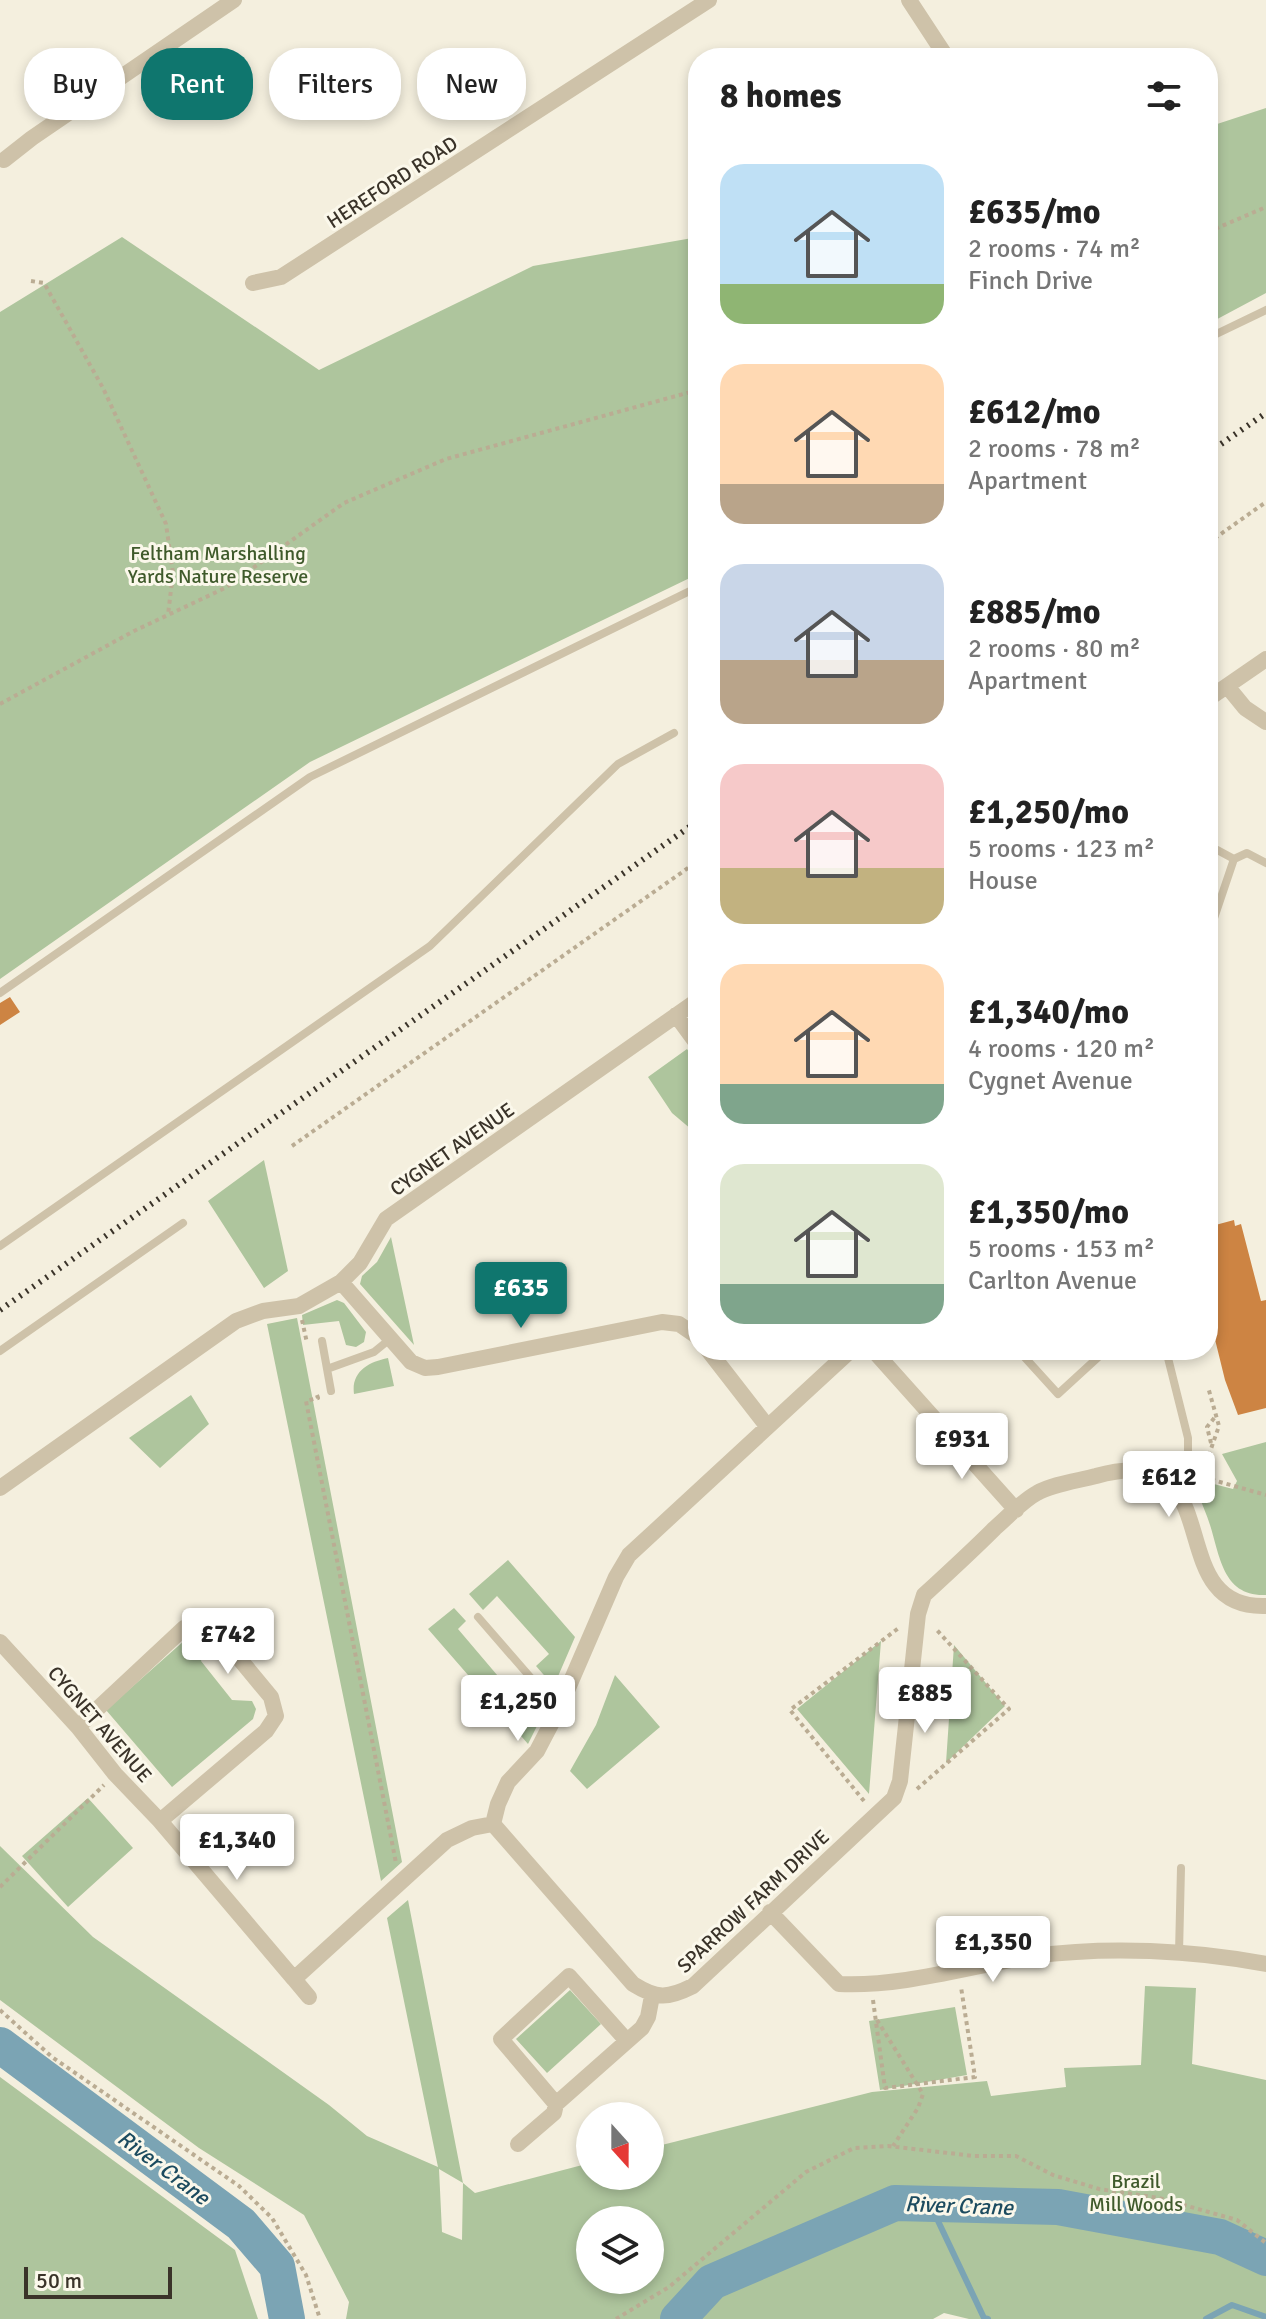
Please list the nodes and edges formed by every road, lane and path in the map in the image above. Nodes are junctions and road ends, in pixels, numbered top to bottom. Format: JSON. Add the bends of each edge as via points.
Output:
{"nodes":[{"id":1,"x":234,"y":0,"type":"edge"},
{"id":2,"x":709,"y":0,"type":"edge"},
{"id":3,"x":909,"y":0,"type":"edge"},
{"id":4,"x":940,"y":48,"type":"edge"},
{"id":5,"x":4,"y":160,"type":"dead end"},
{"id":6,"x":1266,"y":207,"type":"edge"},
{"id":7,"x":1218,"y":228,"type":"edge"},
{"id":8,"x":31,"y":281,"type":"dead end"},
{"id":9,"x":253,"y":283,"type":"dead end"},
{"id":10,"x":1266,"y":310,"type":"edge"},
{"id":11,"x":1218,"y":333,"type":"edge"},
{"id":12,"x":688,"y":393,"type":"edge"},
{"id":13,"x":1266,"y":502,"type":"edge"},
{"id":14,"x":1218,"y":536,"type":"edge"},
{"id":15,"x":688,"y":592,"type":"edge"},
{"id":16,"x":168,"y":615,"type":"junction"},
{"id":17,"x":1266,"y":659,"type":"edge"},
{"id":18,"x":1227,"y":686,"type":"junction"},
{"id":19,"x":1218,"y":692,"type":"edge"},
{"id":20,"x":0,"y":704,"type":"edge"},
{"id":21,"x":1266,"y":722,"type":"edge"},
{"id":22,"x":674,"y":733,"type":"dead end"},
{"id":23,"x":1218,"y":850,"type":"edge"},
{"id":24,"x":1234,"y":859,"type":"junction"},
{"id":25,"x":1266,"y":863,"type":"edge"},
{"id":26,"x":688,"y":868,"type":"edge"},
{"id":27,"x":1218,"y":906,"type":"edge"},
{"id":28,"x":0,"y":993,"type":"edge"},
{"id":29,"x":688,"y":1007,"type":"edge"},
{"id":30,"x":676,"y":1015,"type":"junction"},
{"id":31,"x":688,"y":1031,"type":"edge"},
{"id":32,"x":292,"y":1146,"type":"dead end"},
{"id":33,"x":183,"y":1223,"type":"dead end"},
{"id":34,"x":0,"y":1246,"type":"edge"},
{"id":35,"x":341,"y":1282,"type":"junction"},
{"id":36,"x":299,"y":1306,"type":"junction"},
{"id":37,"x":688,"y":1330,"type":"edge"},
{"id":38,"x":391,"y":1339,"type":"junction"},
{"id":39,"x":322,"y":1341,"type":"dead end"},
{"id":40,"x":0,"y":1351,"type":"edge"},
{"id":41,"x":308,"y":1352,"type":"dead end"},
{"id":42,"x":716,"y":1360,"type":"edge"},
{"id":43,"x":840,"y":1360,"type":"edge"},
{"id":44,"x":882,"y":1360,"type":"edge"},
{"id":45,"x":1027,"y":1360,"type":"edge"},
{"id":46,"x":1095,"y":1360,"type":"edge"},
{"id":47,"x":1168,"y":1360,"type":"edge"},
{"id":48,"x":327,"y":1369,"type":"junction"},
{"id":49,"x":315,"y":1383,"type":"dead end"},
{"id":50,"x":1208,"y":1387,"type":"dead end"},
{"id":51,"x":331,"y":1391,"type":"dead end"},
{"id":52,"x":1216,"y":1416,"type":"junction"},
{"id":53,"x":767,"y":1426,"type":"junction"},
{"id":54,"x":1211,"y":1443,"type":"junction"},
{"id":55,"x":1187,"y":1473,"type":"junction"},
{"id":56,"x":1167,"y":1480,"type":"junction"},
{"id":57,"x":0,"y":1488,"type":"edge"},
{"id":58,"x":1266,"y":1495,"type":"edge"},
{"id":59,"x":1016,"y":1510,"type":"junction"},
{"id":60,"x":1266,"y":1606,"type":"edge"},
{"id":61,"x":918,"y":1614,"type":"junction"},
{"id":62,"x":478,"y":1617,"type":"dead end"},
{"id":63,"x":0,"y":1642,"type":"edge"},
{"id":64,"x":559,"y":1709,"type":"junction"},
{"id":65,"x":78,"y":1727,"type":"junction"},
{"id":66,"x":115,"y":1774,"type":"junction"},
{"id":67,"x":894,"y":1798,"type":"junction"},
{"id":68,"x":876,"y":1814,"type":"junction"},
{"id":69,"x":160,"y":1821,"type":"junction"},
{"id":70,"x":493,"y":1824,"type":"junction"},
{"id":71,"x":1181,"y":1868,"type":"dead end"},
{"id":72,"x":401,"y":1881,"type":"junction"},
{"id":73,"x":0,"y":1887,"type":"edge"},
{"id":74,"x":770,"y":1912,"type":"junction"},
{"id":75,"x":1179,"y":1954,"type":"junction"},
{"id":76,"x":1266,"y":1964,"type":"edge"},
{"id":77,"x":959,"y":1970,"type":"junction"},
{"id":78,"x":294,"y":1979,"type":"junction"},
{"id":79,"x":871,"y":1985,"type":"junction"},
{"id":80,"x":652,"y":1996,"type":"junction"},
{"id":81,"x":309,"y":1997,"type":"dead end"},
{"id":82,"x":0,"y":2010,"type":"edge"},
{"id":83,"x":876,"y":2018,"type":"junction"},
{"id":84,"x":627,"y":2041,"type":"junction"},
{"id":85,"x":919,"y":2084,"type":"junction"},
{"id":86,"x":556,"y":2104,"type":"junction"},
{"id":87,"x":518,"y":2144,"type":"dead end"},
{"id":88,"x":893,"y":2146,"type":"junction"},
{"id":89,"x":1266,"y":2243,"type":"edge"},
{"id":90,"x":320,"y":2319,"type":"edge"},
{"id":91,"x":616,"y":2319,"type":"edge"}],
"edges":[{"from":1,"to":5,"type":"street"},
{"from":2,"to":9,"type":"street","name":"HEREFORD ROAD","via":[[281,277]]},
{"from":3,"to":4,"type":"street"},
{"from":6,"to":7,"type":"path"},
{"from":8,"to":16,"type":"path","via":[[44,283],[59,306],[166,524],[173,573]]},
{"from":10,"to":11,"type":"lane"},
{"from":12,"to":16,"type":"path","via":[[431,465],[344,503],[225,588]]},
{"from":13,"to":14,"type":"path"},
{"from":15,"to":28,"type":"lane","via":[[310,777]]},
{"from":16,"to":20,"type":"path"},
{"from":17,"to":18,"type":"street"},
{"from":18,"to":19,"type":"street"},
{"from":18,"to":21,"type":"street"},
{"from":22,"to":34,"type":"lane","via":[[618,764],[430,946]]},
{"from":23,"to":24,"type":"lane"},
{"from":24,"to":25,"type":"lane","via":[[1247,853]]},
{"from":24,"to":27,"type":"lane"},
{"from":26,"to":32,"type":"path"},
{"from":29,"to":30,"type":"street","name":"CYGNET AVENUE"},
{"from":30,"to":31,"type":"street"},
{"from":30,"to":35,"type":"street","name":"CYGNET AVENUE","via":[[386,1219],[360,1263]]},
{"from":33,"to":40,"type":"lane"},
{"from":35,"to":36,"type":"street","name":"CYGNET AVENUE"},
{"from":35,"to":38,"type":"street"},
{"from":36,"to":41,"type":"path"},
{"from":36,"to":57,"type":"street","name":"CYGNET AVENUE","via":[[236,1321]]},
{"from":37,"to":38,"type":"street","via":[[662,1322],[425,1368],[411,1362]]},
{"from":38,"to":48,"type":"lane","via":[[374,1352]]},
{"from":39,"to":48,"type":"lane"},
{"from":42,"to":53,"type":"street"},
{"from":43,"to":53,"type":"street"},
{"from":44,"to":59,"type":"street"},
{"from":45,"to":46,"type":"lane","via":[[1058,1394]]},
{"from":47,"to":56,"type":"lane","via":[[1188,1453]]},
{"from":48,"to":51,"type":"lane"},
{"from":49,"to":72,"type":"path","via":[[318,1398],[306,1401]]},
{"from":50,"to":52,"type":"path"},
{"from":52,"to":54,"type":"path","via":[[1219,1426]]},
{"from":52,"to":54,"type":"path","via":[[1207,1427]]},
{"from":53,"to":64,"type":"street","via":[[629,1555]]},
{"from":54,"to":55,"type":"path","via":[[1205,1466]]},
{"from":55,"to":56,"type":"path"},
{"from":55,"to":58,"type":"path"},
{"from":56,"to":59,"type":"street","via":[[1146,1471],[1118,1469],[1038,1492]]},
{"from":56,"to":60,"type":"street","via":[[1186,1507],[1214,1586],[1228,1599]]},
{"from":59,"to":61,"type":"street","via":[[924,1595]]},
{"from":61,"to":67,"type":"street"},
{"from":61,"to":67,"type":"path","via":[[1009,1709],[908,1797]]},
{"from":61,"to":68,"type":"path","via":[[790,1710]]},
{"from":62,"to":64,"type":"lane"},
{"from":63,"to":65,"type":"street","name":"CYGNET AVENUE"},
{"from":64,"to":70,"type":"street","via":[[537,1751],[508,1782]]},
{"from":65,"to":66,"type":"street","name":"CYGNET AVENUE"},
{"from":65,"to":69,"type":"street","via":[[184,1628],[205,1625],[218,1633],[271,1697],[276,1716],[266,1731]]},
{"from":66,"to":69,"type":"street","name":"CYGNET AVENUE"},
{"from":66,"to":73,"type":"path"},
{"from":67,"to":68,"type":"street","name":"SPARROW FARM DRIVE"},
{"from":68,"to":74,"type":"street","name":"SPARROW FARM DRIVE"},
{"from":69,"to":78,"type":"street","name":"CYGNET AVENUE"},
{"from":70,"to":72,"type":"street","via":[[447,1840]]},
{"from":70,"to":80,"type":"street","via":[[633,1984]]},
{"from":71,"to":75,"type":"lane"},
{"from":72,"to":78,"type":"street"},
{"from":74,"to":79,"type":"street","via":[[839,1984]]},
{"from":74,"to":80,"type":"street","name":"SPARROW FARM DRIVE","via":[[693,1986],[675,1995]]},
{"from":75,"to":76,"type":"street"},
{"from":75,"to":77,"type":"street","via":[[1036,1956]]},
{"from":77,"to":79,"type":"street"},
{"from":77,"to":85,"type":"path","via":[[975,2077]]},
{"from":78,"to":81,"type":"street","name":"CYGNET AVENUE"},
{"from":79,"to":83,"type":"path"},
{"from":80,"to":84,"type":"street","via":[[642,2028]]},
{"from":82,"to":90,"type":"path","via":[[52,2057],[239,2186],[272,2218],[306,2275]]},
{"from":83,"to":85,"type":"path"},
{"from":83,"to":85,"type":"path","via":[[885,2088]]},
{"from":84,"to":86,"type":"street"},
{"from":84,"to":86,"type":"street","via":[[569,1976],[501,2039]]},
{"from":85,"to":88,"type":"path","via":[[923,2094],[918,2108]]},
{"from":86,"to":87,"type":"street","via":[[554,2113]]},
{"from":88,"to":89,"type":"path","via":[[1016,2156],[1099,2189],[1159,2198],[1237,2220]]},
{"from":88,"to":91,"type":"path","via":[[854,2148],[806,2172],[669,2287]]}]}
